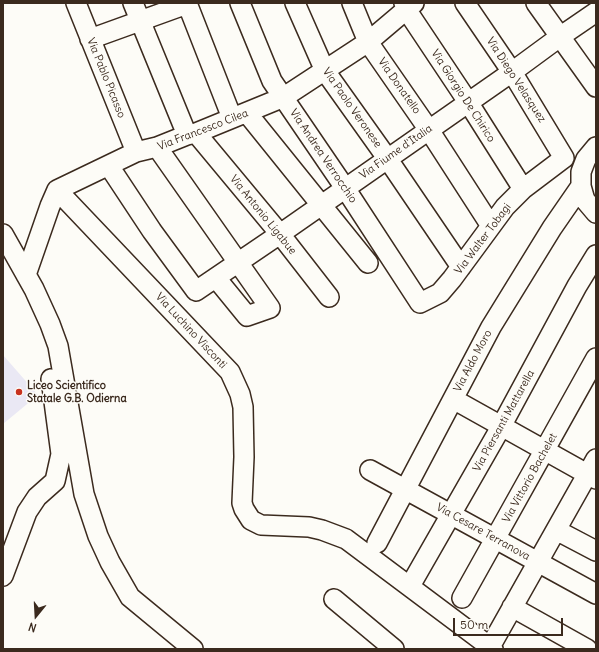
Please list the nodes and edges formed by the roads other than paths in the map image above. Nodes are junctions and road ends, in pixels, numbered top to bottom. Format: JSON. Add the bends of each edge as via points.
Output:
{"nodes":[{"id":1,"x":76,"y":3,"type":"edge"},
{"id":2,"x":133,"y":3,"type":"edge"},
{"id":3,"x":187,"y":3,"type":"edge"},
{"id":4,"x":240,"y":3,"type":"edge"},
{"id":5,"x":295,"y":3,"type":"edge"},
{"id":6,"x":352,"y":3,"type":"edge"},
{"id":7,"x":465,"y":3,"type":"edge"},
{"id":8,"x":536,"y":3,"type":"edge"},
{"id":9,"x":408,"y":5,"type":"edge"},
{"id":10,"x":596,"y":12,"type":"edge"},
{"id":11,"x":140,"y":21,"type":"junction"},
{"id":12,"x":561,"y":36,"type":"junction"},
{"id":13,"x":90,"y":39,"type":"junction"},
{"id":14,"x":368,"y":42,"type":"junction"},
{"id":15,"x":325,"y":72,"type":"junction"},
{"id":16,"x":512,"y":72,"type":"junction"},
{"id":17,"x":596,"y":87,"type":"edge"},
{"id":18,"x":284,"y":97,"type":"junction"},
{"id":19,"x":468,"y":102,"type":"junction"},
{"id":20,"x":240,"y":116,"type":"junction"},
{"id":21,"x":429,"y":130,"type":"junction"},
{"id":22,"x":192,"y":134,"type":"junction"},
{"id":23,"x":596,"y":147,"type":"edge"},
{"id":24,"x":157,"y":148,"type":"junction"},
{"id":25,"x":136,"y":152,"type":"junction"},
{"id":26,"x":387,"y":158,"type":"junction"},
{"id":27,"x":564,"y":158,"type":"junction"},
{"id":28,"x":109,"y":166,"type":"junction"},
{"id":29,"x":583,"y":166,"type":"junction"},
{"id":30,"x":581,"y":186,"type":"junction"},
{"id":31,"x":345,"y":188,"type":"junction"},
{"id":32,"x":523,"y":189,"type":"junction"},
{"id":33,"x":57,"y":190,"type":"junction"},
{"id":34,"x":322,"y":204,"type":"junction"},
{"id":35,"x":596,"y":213,"type":"edge"},
{"id":36,"x":491,"y":226,"type":"junction"},
{"id":37,"x":3,"y":234,"type":"edge"},
{"id":38,"x":280,"y":234,"type":"junction"},
{"id":39,"x":596,"y":255,"type":"edge"},
{"id":40,"x":239,"y":262,"type":"junction"},
{"id":41,"x":368,"y":263,"type":"dead end"},
{"id":42,"x":461,"y":267,"type":"junction"},
{"id":43,"x":26,"y":274,"type":"junction"},
{"id":44,"x":216,"y":278,"type":"junction"},
{"id":45,"x":329,"y":297,"type":"dead end"},
{"id":46,"x":420,"y":303,"type":"joint"},
{"id":47,"x":50,"y":324,"type":"junction"},
{"id":48,"x":596,"y":358,"type":"edge"},
{"id":49,"x":453,"y":399,"type":"junction"},
{"id":50,"x":501,"y":427,"type":"junction"},
{"id":51,"x":545,"y":451,"type":"junction"},
{"id":52,"x":370,"y":470,"type":"dead end"},
{"id":53,"x":593,"y":471,"type":"edge"},
{"id":54,"x":405,"y":490,"type":"junction"},
{"id":55,"x":452,"y":514,"type":"junction"},
{"id":56,"x":556,"y":530,"type":"junction"},
{"id":57,"x":496,"y":539,"type":"junction"},
{"id":58,"x":377,"y":542,"type":"dead end"},
{"id":59,"x":596,"y":551,"type":"edge"},
{"id":60,"x":537,"y":562,"type":"junction"},
{"id":61,"x":3,"y":576,"type":"edge"},
{"id":62,"x":410,"y":586,"type":"junction"},
{"id":63,"x":596,"y":594,"type":"edge"},
{"id":64,"x":462,"y":598,"type":"dead end"},
{"id":65,"x":334,"y":599,"type":"dead end"},
{"id":66,"x":512,"y":607,"type":"junction"},
{"id":67,"x":492,"y":648,"type":"edge"},
{"id":68,"x":192,"y":649,"type":"edge"},
{"id":69,"x":394,"y":649,"type":"edge"},
{"id":70,"x":587,"y":649,"type":"edge"}],
"edges":[{"from":1,"to":13,"type":"street","name":"Via Pablo Picasso"},
{"from":2,"to":11,"type":"street","name":"Via Antonio Ligabue"},
{"from":3,"to":11,"type":"street"},
{"from":3,"to":20,"type":"street"},
{"from":4,"to":18,"type":"street","name":"Via Andrea Verrocchio","via":[[272,81]]},
{"from":5,"to":15,"type":"street","name":"Via Paolo Veronese"},
{"from":6,"to":14,"type":"street","name":"Via Donatello"},
{"from":7,"to":16,"type":"street","name":"Via Diego Velasquez"},
{"from":8,"to":12,"type":"street"},
{"from":9,"to":14,"type":"street","name":"Via Francesco Cilea"},
{"from":9,"to":19,"type":"street","name":"Via Giorgio De Chirico"},
{"from":10,"to":12,"type":"street","name":"Via Fiume d'Italia"},
{"from":11,"to":13,"type":"street"},
{"from":11,"to":22,"type":"street","name":"Via Antonio Ligabue"},
{"from":12,"to":16,"type":"street","name":"Via Fiume d'Italia"},
{"from":12,"to":17,"type":"street"},
{"from":13,"to":25,"type":"street","name":"Via Pablo Picasso"},
{"from":14,"to":15,"type":"street","name":"Via Francesco Cilea"},
{"from":14,"to":21,"type":"street","name":"Via Donatello"},
{"from":15,"to":18,"type":"street","name":"Via Francesco Cilea"},
{"from":15,"to":26,"type":"street","name":"Via Paolo Veronese"},
{"from":16,"to":19,"type":"street","name":"Via Fiume d'Italia"},
{"from":16,"to":27,"type":"street","name":"Via Diego Velasquez"},
{"from":18,"to":20,"type":"street","name":"Via Francesco Cilea"},
{"from":18,"to":31,"type":"street","name":"Via Andrea Verrocchio"},
{"from":19,"to":21,"type":"street","name":"Via Fiume d'Italia"},
{"from":19,"to":32,"type":"street","name":"Via Giorgio De Chirico"},
{"from":20,"to":22,"type":"street","name":"Via Francesco Cilea"},
{"from":20,"to":34,"type":"street"},
{"from":21,"to":26,"type":"street","name":"Via Fiume d'Italia"},
{"from":21,"to":36,"type":"street","name":"Via Donatello"},
{"from":22,"to":24,"type":"street","name":"Via Francesco Cilea"},
{"from":22,"to":38,"type":"street","name":"Via Antonio Ligabue"},
{"from":23,"to":29,"type":"street"},
{"from":24,"to":25,"type":"street","name":"Via Francesco Cilea"},
{"from":24,"to":40,"type":"street"},
{"from":25,"to":28,"type":"street","name":"Via Francesco Cilea"},
{"from":26,"to":31,"type":"street","name":"Via Fiume d'Italia"},
{"from":26,"to":42,"type":"street","name":"Via Paolo Veronese"},
{"from":27,"to":29,"type":"street"},
{"from":27,"to":32,"type":"street","name":"Via Walter Tobagi"},
{"from":28,"to":33,"type":"street","name":"Via Francesco Cilea"},
{"from":28,"to":44,"type":"street","name":"Via Fiume d'Italia","via":[[196,291]]},
{"from":29,"to":30,"type":"street"},
{"from":30,"to":35,"type":"street","via":[[586,200]]},
{"from":30,"to":49,"type":"street","name":"Via Aldo Moro","via":[[491,327]]},
{"from":31,"to":34,"type":"street","name":"Via Fiume d'Italia"},
{"from":31,"to":46,"type":"street","name":"Via Andrea Verrocchio"},
{"from":32,"to":36,"type":"street","name":"Via Walter Tobagi"},
{"from":33,"to":43,"type":"street"},
{"from":33,"to":62,"type":"street","name":"Via Luchino Visconti","via":[[230,372],[243,408],[242,503],[247,515],[261,525],[309,527],[335,534],[355,545]]},
{"from":34,"to":38,"type":"street","name":"Via Fiume d'Italia"},
{"from":34,"to":41,"type":"street"},
{"from":36,"to":42,"type":"street","name":"Via Walter Tobagi"},
{"from":37,"to":43,"type":"street"},
{"from":38,"to":40,"type":"street","name":"Via Fiume d'Italia"},
{"from":38,"to":45,"type":"street","name":"Via Antonio Ligabue"},
{"from":39,"to":50,"type":"street","name":"Via Piersanti Mattarella"},
{"from":40,"to":44,"type":"street","name":"Via Fiume d'Italia"},
{"from":40,"to":44,"type":"street","via":[[270,308],[247,316]]},
{"from":42,"to":46,"type":"street","name":"Via Walter Tobagi","via":[[440,292]]},
{"from":43,"to":47,"type":"street"},
{"from":47,"to":61,"type":"street","via":[[48,354],[61,454],[55,481],[37,497],[26,512]]},
{"from":47,"to":68,"type":"street","via":[[58,346],[84,494],[104,549],[130,597]]},
{"from":48,"to":51,"type":"street","name":"Via Vittorio Bachelet"},
{"from":49,"to":50,"type":"street"},
{"from":49,"to":54,"type":"street","name":"Via Aldo Moro"},
{"from":50,"to":51,"type":"street"},
{"from":50,"to":55,"type":"street","name":"Via Piersanti Mattarella"},
{"from":51,"to":53,"type":"street"},
{"from":51,"to":57,"type":"street","name":"Via Vittorio Bachelet"},
{"from":52,"to":54,"type":"street","name":"Via Cesare Terranova"},
{"from":53,"to":56,"type":"street"},
{"from":54,"to":55,"type":"street","name":"Via Cesare Terranova"},
{"from":54,"to":58,"type":"street","name":"Via Aldo Moro"},
{"from":55,"to":57,"type":"street","name":"Via Cesare Terranova"},
{"from":55,"to":62,"type":"street","name":"Via Piersanti Mattarella"},
{"from":56,"to":59,"type":"street"},
{"from":56,"to":60,"type":"street"},
{"from":57,"to":60,"type":"street","name":"Via Cesare Terranova"},
{"from":57,"to":64,"type":"street","name":"Via Vittorio Bachelet"},
{"from":60,"to":63,"type":"street","name":"Via Cesare Terranova"},
{"from":60,"to":66,"type":"street"},
{"from":62,"to":67,"type":"street","name":"Via Luchino Visconti"},
{"from":65,"to":69,"type":"street"},
{"from":66,"to":67,"type":"street"},
{"from":66,"to":70,"type":"street"}]}
